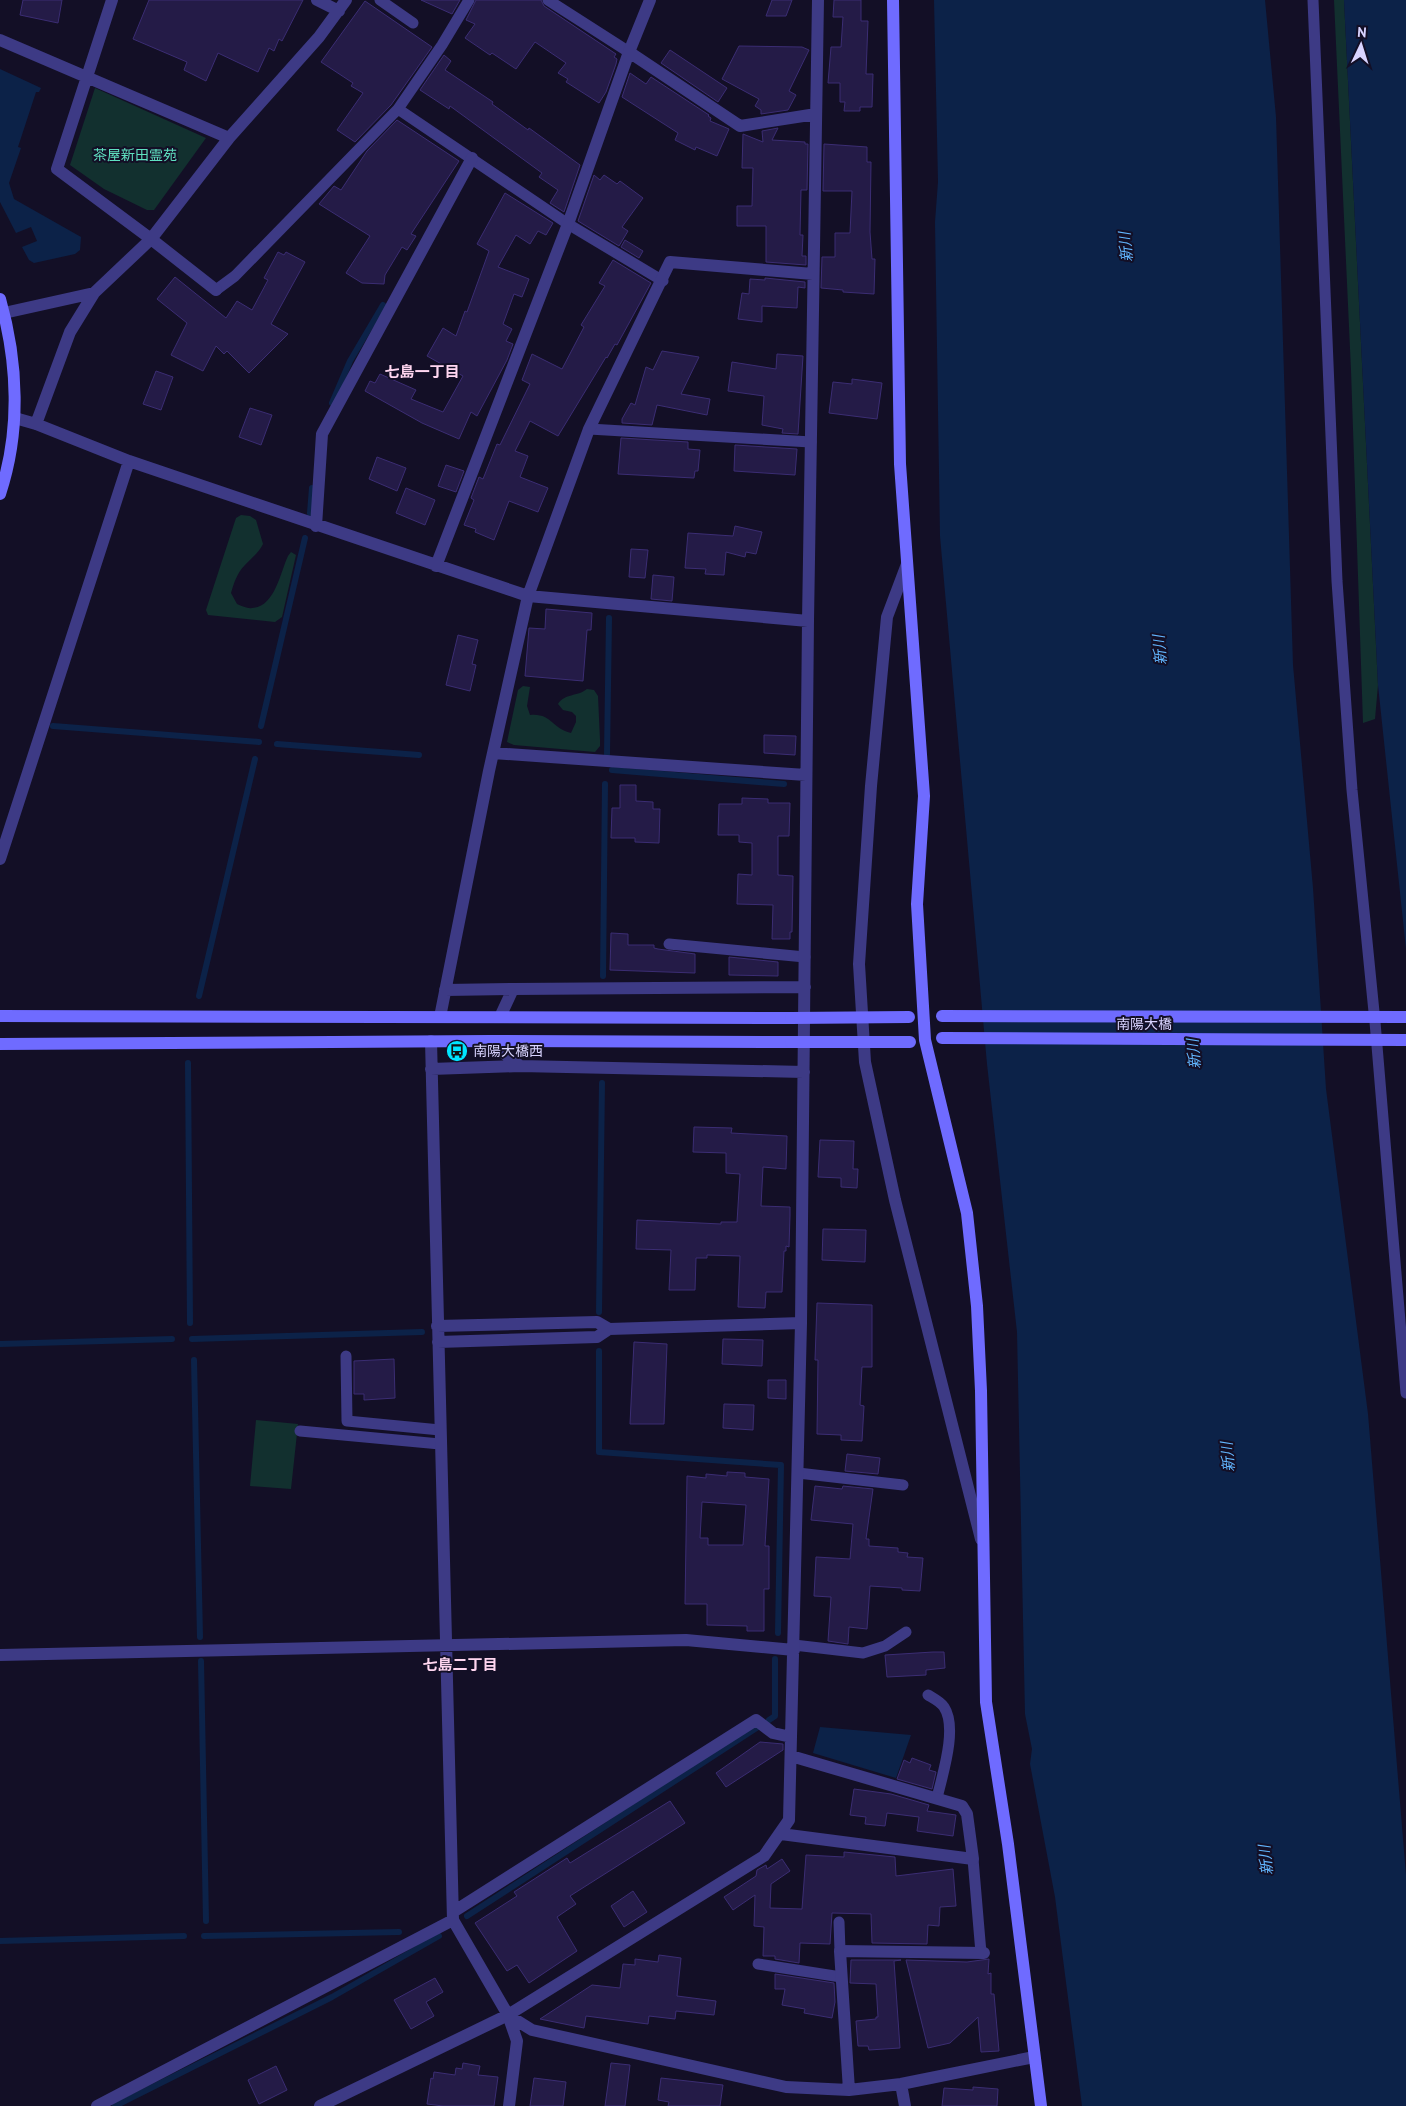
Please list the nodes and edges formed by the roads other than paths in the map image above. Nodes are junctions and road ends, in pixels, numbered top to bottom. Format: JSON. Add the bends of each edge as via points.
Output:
{"nodes":[{"id":1,"x":112,"y":0,"type":"edge"},
{"id":2,"x":316,"y":0,"type":"edge"},
{"id":3,"x":380,"y":0,"type":"edge"},
{"id":4,"x":469,"y":0,"type":"edge"},
{"id":5,"x":548,"y":0,"type":"edge"},
{"id":6,"x":650,"y":0,"type":"edge"},
{"id":7,"x":818,"y":0,"type":"edge"},
{"id":8,"x":893,"y":0,"type":"edge"},
{"id":9,"x":1313,"y":0,"type":"edge"},
{"id":10,"x":342,"y":5,"type":"edge"},
{"id":11,"x":413,"y":24,"type":"dead end"},
{"id":12,"x":0,"y":40,"type":"edge"},
{"id":13,"x":629,"y":52,"type":"junction"},
{"id":14,"x":86,"y":76,"type":"junction"},
{"id":15,"x":398,"y":109,"type":"junction"},
{"id":16,"x":816,"y":114,"type":"junction"},
{"id":17,"x":228,"y":138,"type":"junction"},
{"id":18,"x":472,"y":158,"type":"junction"},
{"id":19,"x":568,"y":224,"type":"junction"},
{"id":20,"x":151,"y":240,"type":"junction"},
{"id":21,"x":813,"y":274,"type":"junction"},
{"id":22,"x":662,"y":281,"type":"junction"},
{"id":23,"x":216,"y":290,"type":"joint"},
{"id":24,"x":94,"y":293,"type":"junction"},
{"id":25,"x":0,"y":298,"type":"edge"},
{"id":26,"x":4,"y":313,"type":"junction"},
{"id":27,"x":15,"y":418,"type":"junction"},
{"id":28,"x":36,"y":424,"type":"junction"},
{"id":29,"x":589,"y":429,"type":"junction"},
{"id":30,"x":811,"y":442,"type":"junction"},
{"id":31,"x":129,"y":461,"type":"junction"},
{"id":32,"x":0,"y":494,"type":"edge"},
{"id":33,"x":316,"y":526,"type":"junction"},
{"id":34,"x":907,"y":564,"type":"junction"},
{"id":35,"x":436,"y":566,"type":"junction"},
{"id":36,"x":528,"y":596,"type":"junction"},
{"id":37,"x":808,"y":621,"type":"junction"},
{"id":38,"x":493,"y":753,"type":"junction"},
{"id":39,"x":806,"y":775,"type":"junction"},
{"id":40,"x":0,"y":859,"type":"edge"},
{"id":41,"x":669,"y":944,"type":"dead end"},
{"id":42,"x":805,"y":957,"type":"junction"},
{"id":43,"x":805,"y":987,"type":"junction"},
{"id":44,"x":513,"y":989,"type":"junction"},
{"id":45,"x":446,"y":990,"type":"junction"},
{"id":46,"x":0,"y":1016,"type":"edge"},
{"id":47,"x":440,"y":1017,"type":"junction"},
{"id":48,"x":500,"y":1017,"type":"junction"},
{"id":49,"x":923,"y":1017,"type":"junction"},
{"id":50,"x":1406,"y":1017,"type":"edge"},
{"id":51,"x":924,"y":1040,"type":"junction"},
{"id":52,"x":1406,"y":1040,"type":"edge"},
{"id":53,"x":431,"y":1041,"type":"junction"},
{"id":54,"x":489,"y":1041,"type":"junction"},
{"id":55,"x":0,"y":1044,"type":"edge"},
{"id":56,"x":520,"y":1066,"type":"junction"},
{"id":57,"x":431,"y":1068,"type":"junction"},
{"id":58,"x":804,"y":1072,"type":"junction"},
{"id":59,"x":801,"y":1323,"type":"junction"},
{"id":60,"x":437,"y":1326,"type":"junction"},
{"id":61,"x":609,"y":1329,"type":"junction"},
{"id":62,"x":438,"y":1342,"type":"junction"},
{"id":63,"x":346,"y":1356,"type":"dead end"},
{"id":64,"x":1406,"y":1393,"type":"edge"},
{"id":65,"x":440,"y":1430,"type":"junction"},
{"id":66,"x":300,"y":1431,"type":"dead end"},
{"id":67,"x":440,"y":1444,"type":"junction"},
{"id":68,"x":798,"y":1473,"type":"junction"},
{"id":69,"x":902,"y":1485,"type":"dead end"},
{"id":70,"x":983,"y":1549,"type":"junction"},
{"id":71,"x":906,"y":1632,"type":"dead end"},
{"id":72,"x":446,"y":1646,"type":"junction"},
{"id":73,"x":794,"y":1648,"type":"junction"},
{"id":74,"x":0,"y":1655,"type":"edge"},
{"id":75,"x":928,"y":1695,"type":"dead end"},
{"id":76,"x":791,"y":1737,"type":"junction"},
{"id":77,"x":790,"y":1756,"type":"junction"},
{"id":78,"x":937,"y":1798,"type":"junction"},
{"id":79,"x":781,"y":1834,"type":"junction"},
{"id":80,"x":973,"y":1859,"type":"junction"},
{"id":81,"x":453,"y":1916,"type":"junction"},
{"id":82,"x":839,"y":1922,"type":"dead end"},
{"id":83,"x":840,"y":1951,"type":"junction"},
{"id":84,"x":982,"y":1953,"type":"joint"},
{"id":85,"x":758,"y":1964,"type":"dead end"},
{"id":86,"x":841,"y":1977,"type":"junction"},
{"id":87,"x":508,"y":2015,"type":"junction"},
{"id":88,"x":1034,"y":2057,"type":"junction"},
{"id":89,"x":901,"y":2084,"type":"junction"},
{"id":90,"x":849,"y":2090,"type":"junction"},
{"id":91,"x":96,"y":2106,"type":"edge"},
{"id":92,"x":320,"y":2106,"type":"edge"},
{"id":93,"x":509,"y":2106,"type":"edge"},
{"id":94,"x":904,"y":2106,"type":"edge"},
{"id":95,"x":1041,"y":2106,"type":"edge"}],
"edges":[{"from":1,"to":14,"type":"street"},
{"from":2,"to":10,"type":"street"},
{"from":3,"to":11,"type":"lane"},
{"from":4,"to":15,"type":"lane"},
{"from":5,"to":13,"type":"lane"},
{"from":6,"to":13,"type":"street"},
{"from":7,"to":16,"type":"street"},
{"from":8,"to":34,"type":"street","via":[[900,464]]},
{"from":9,"to":64,"type":"lane","via":[[1338,591],[1352,790],[1376,1022]]},
{"from":10,"to":17,"type":"street","via":[[320,37]]},
{"from":12,"to":14,"type":"street"},
{"from":13,"to":16,"type":"street","via":[[740,126]]},
{"from":13,"to":19,"type":"street"},
{"from":14,"to":17,"type":"street"},
{"from":14,"to":20,"type":"street","via":[[57,169]]},
{"from":15,"to":18,"type":"lane"},
{"from":15,"to":23,"type":"lane","via":[[235,276]]},
{"from":16,"to":21,"type":"street"},
{"from":17,"to":20,"type":"street"},
{"from":18,"to":19,"type":"lane"},
{"from":18,"to":33,"type":"street","via":[[322,434]]},
{"from":19,"to":22,"type":"lane"},
{"from":19,"to":35,"type":"street"},
{"from":20,"to":23,"type":"street"},
{"from":20,"to":24,"type":"street"},
{"from":21,"to":22,"type":"street","via":[[670,262]]},
{"from":21,"to":30,"type":"street"},
{"from":22,"to":29,"type":"street"},
{"from":24,"to":26,"type":"street"},
{"from":24,"to":28,"type":"street","via":[[70,332]]},
{"from":25,"to":26,"type":"street"},
{"from":26,"to":27,"type":"street","via":[[15,379]]},
{"from":27,"to":28,"type":"street"},
{"from":27,"to":32,"type":"street"},
{"from":28,"to":31,"type":"street"},
{"from":29,"to":30,"type":"lane"},
{"from":29,"to":36,"type":"street"},
{"from":30,"to":37,"type":"street"},
{"from":31,"to":33,"type":"street"},
{"from":31,"to":40,"type":"street"},
{"from":33,"to":35,"type":"street"},
{"from":34,"to":49,"type":"street","via":[[924,796],[917,904]]},
{"from":34,"to":70,"type":"street","via":[[887,617],[871,786],[859,964],[865,1062],[895,1200]]},
{"from":35,"to":36,"type":"street"},
{"from":36,"to":37,"type":"street"},
{"from":36,"to":38,"type":"street"},
{"from":37,"to":39,"type":"street"},
{"from":38,"to":39,"type":"street"},
{"from":38,"to":45,"type":"street"},
{"from":39,"to":42,"type":"street"},
{"from":41,"to":42,"type":"lane"},
{"from":42,"to":43,"type":"street"},
{"from":43,"to":44,"type":"street"},
{"from":43,"to":58,"type":"street"},
{"from":44,"to":45,"type":"street"},
{"from":44,"to":48,"type":"street"},
{"from":45,"to":47,"type":"street"},
{"from":46,"to":47,"type":"street","name":"南陽大橋"},
{"from":47,"to":48,"type":"street","name":"南陽大橋"},
{"from":48,"to":49,"type":"street","name":"南陽大橋","bridge":true},
{"from":49,"to":50,"type":"street","name":"南陽大橋","bridge":true},
{"from":49,"to":51,"type":"street"},
{"from":51,"to":52,"type":"street","name":"南陽大橋","bridge":true},
{"from":51,"to":54,"type":"street","name":"南陽大橋","bridge":true},
{"from":51,"to":70,"type":"street","via":[[966,1213],[977,1306]]},
{"from":53,"to":54,"type":"street","name":"南陽大橋"},
{"from":53,"to":55,"type":"street","name":"南陽大橋"},
{"from":53,"to":57,"type":"street"},
{"from":54,"to":56,"type":"street"},
{"from":56,"to":57,"type":"street"},
{"from":56,"to":58,"type":"street"},
{"from":57,"to":60,"type":"street"},
{"from":58,"to":59,"type":"street"},
{"from":59,"to":61,"type":"street"},
{"from":59,"to":68,"type":"street"},
{"from":60,"to":61,"type":"street","via":[[597,1322]]},
{"from":60,"to":62,"type":"street"},
{"from":61,"to":62,"type":"street","via":[[597,1337]]},
{"from":62,"to":65,"type":"street"},
{"from":63,"to":65,"type":"lane","via":[[347,1420]]},
{"from":65,"to":67,"type":"street"},
{"from":66,"to":67,"type":"lane"},
{"from":67,"to":72,"type":"street"},
{"from":68,"to":69,"type":"lane"},
{"from":68,"to":73,"type":"street"},
{"from":70,"to":88,"type":"street","via":[[986,1702],[1008,1844]]},
{"from":71,"to":73,"type":"lane","via":[[885,1646],[863,1653]]},
{"from":72,"to":73,"type":"street","via":[[686,1640]]},
{"from":72,"to":74,"type":"street"},
{"from":72,"to":81,"type":"street"},
{"from":73,"to":76,"type":"street"},
{"from":75,"to":78,"type":"lane","via":[[944,1707],[948,1718],[950,1743]]},
{"from":76,"to":77,"type":"street"},
{"from":76,"to":81,"type":"street","via":[[772,1733],[756,1720]]},
{"from":77,"to":78,"type":"street"},
{"from":77,"to":79,"type":"street","via":[[788,1820]]},
{"from":78,"to":80,"type":"street","via":[[962,1806],[967,1814]]},
{"from":79,"to":80,"type":"street"},
{"from":79,"to":87,"type":"street","via":[[764,1856]]},
{"from":80,"to":84,"type":"lane"},
{"from":81,"to":87,"type":"street"},
{"from":81,"to":91,"type":"street"},
{"from":82,"to":83,"type":"lane"},
{"from":83,"to":84,"type":"street"},
{"from":83,"to":86,"type":"street"},
{"from":85,"to":86,"type":"lane"},
{"from":86,"to":90,"type":"street"},
{"from":87,"to":90,"type":"street","via":[[532,2030],[777,2085]]},
{"from":87,"to":92,"type":"street"},
{"from":87,"to":93,"type":"street","via":[[516,2041]]},
{"from":88,"to":89,"type":"street"},
{"from":88,"to":95,"type":"street"},
{"from":89,"to":90,"type":"street"},
{"from":89,"to":94,"type":"street"}]}
